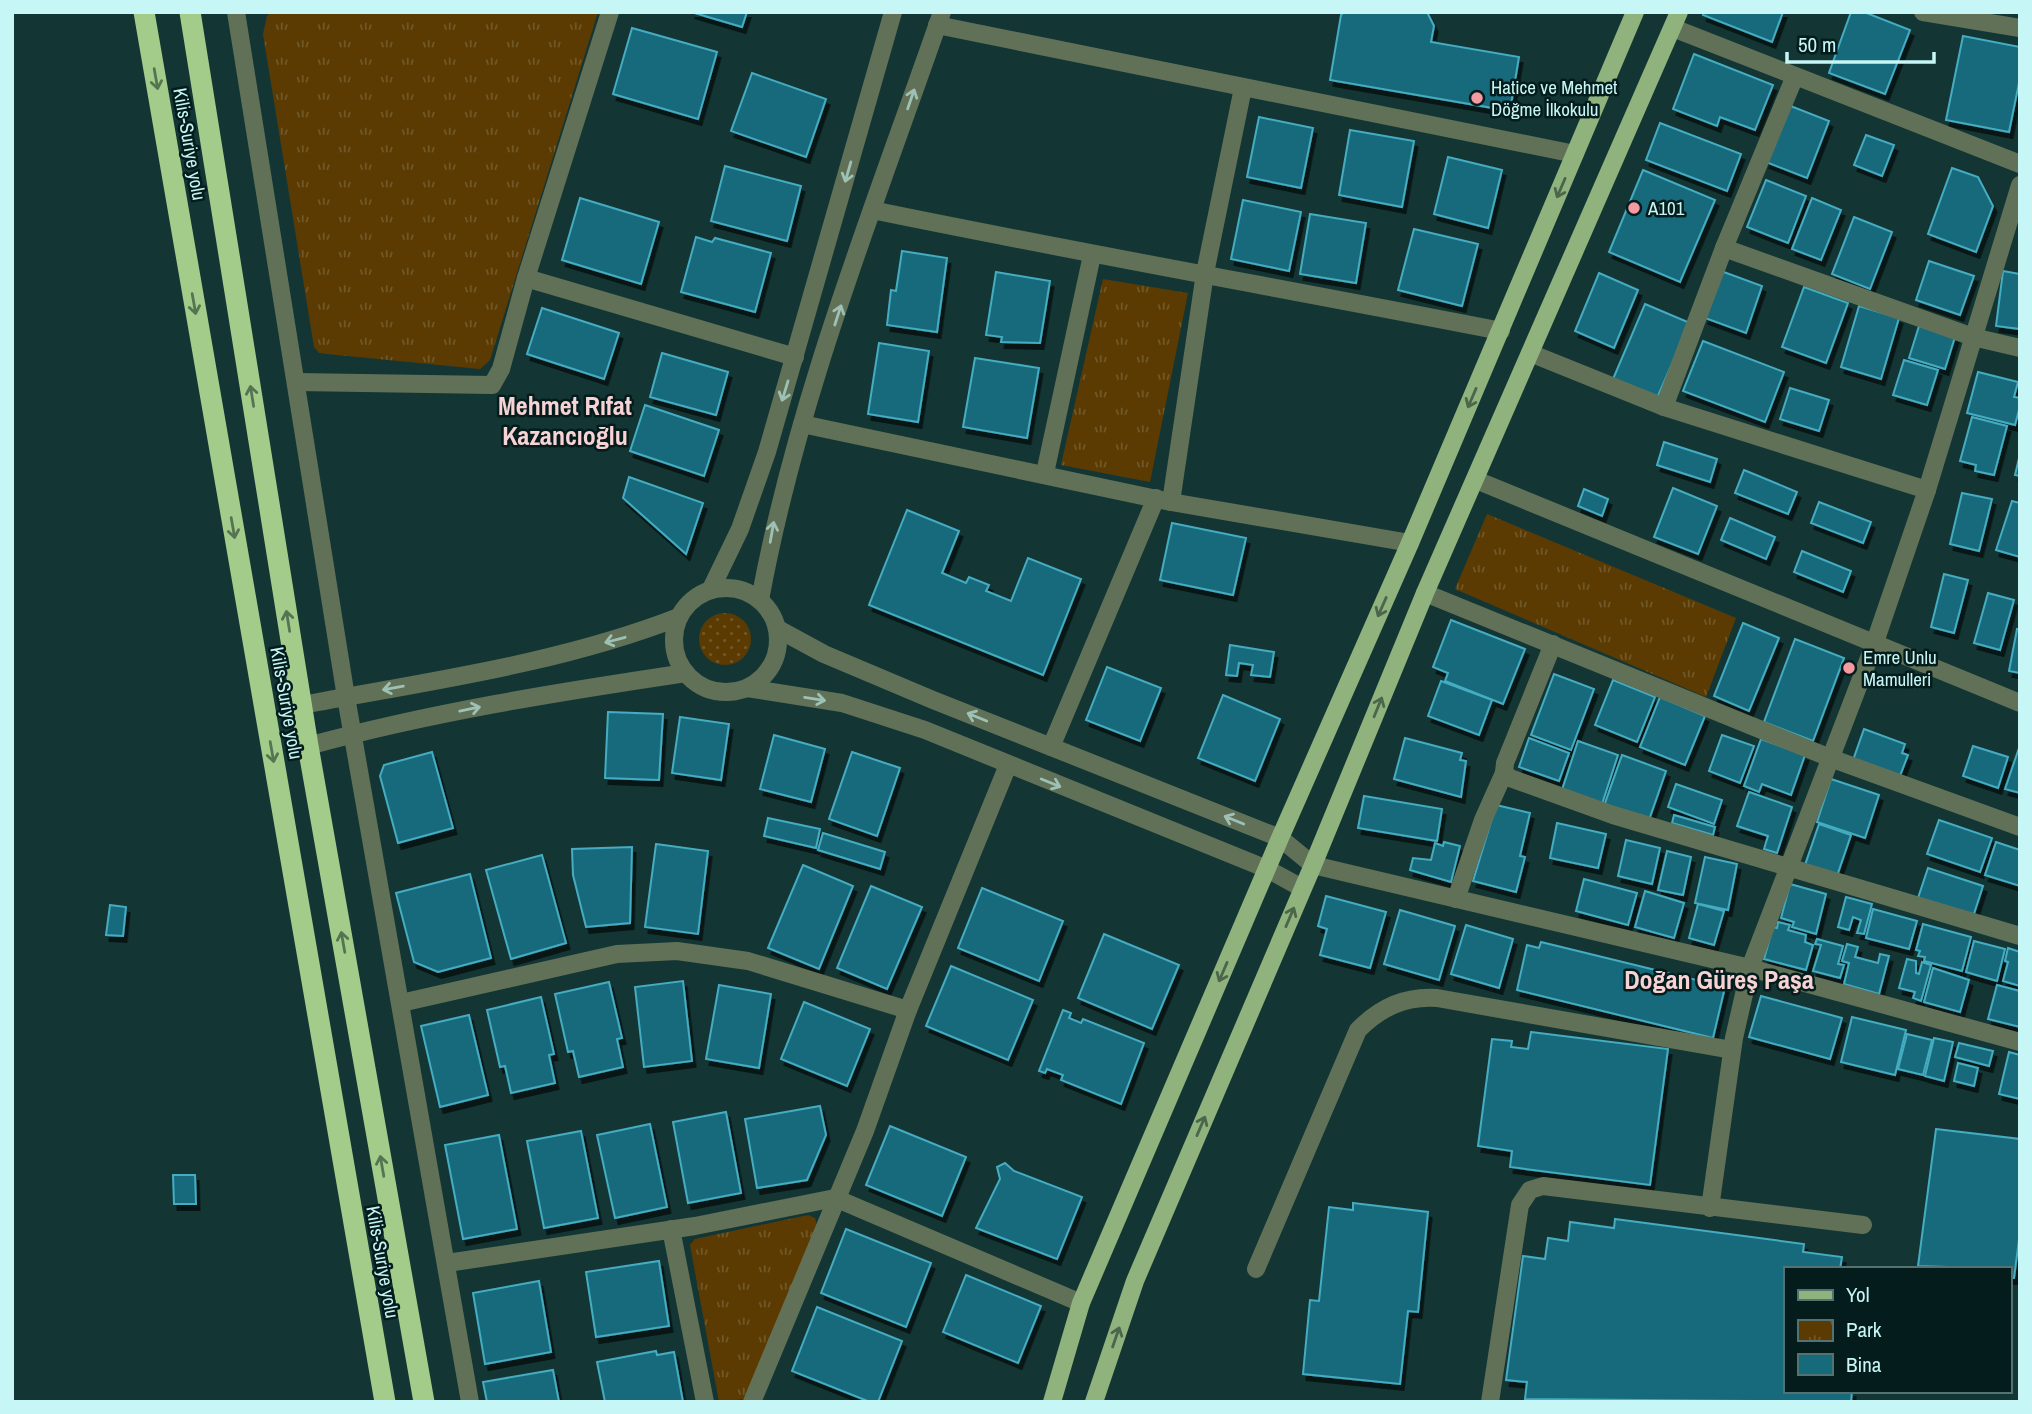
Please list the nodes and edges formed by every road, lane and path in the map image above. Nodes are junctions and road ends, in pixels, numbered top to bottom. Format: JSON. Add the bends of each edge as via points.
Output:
{"nodes":[{"id":1,"x":144,"y":12,"type":"edge"},
{"id":2,"x":190,"y":12,"type":"edge"},
{"id":3,"x":236,"y":12,"type":"edge"},
{"id":4,"x":610,"y":12,"type":"edge"},
{"id":5,"x":893,"y":12,"type":"edge"},
{"id":6,"x":1635,"y":12,"type":"edge"},
{"id":7,"x":1923,"y":12,"type":"edge"},
{"id":8,"x":939,"y":19,"type":"edge"},
{"id":9,"x":1676,"y":20,"type":"edge"},
{"id":10,"x":2020,"y":28,"type":"edge"},
{"id":11,"x":1795,"y":76,"type":"junction"},
{"id":12,"x":1243,"y":88,"type":"junction"},
{"id":13,"x":1575,"y":154,"type":"junction"},
{"id":14,"x":2020,"y":164,"type":"edge"},
{"id":15,"x":2020,"y":185,"type":"edge"},
{"id":16,"x":872,"y":210,"type":"junction"},
{"id":17,"x":1724,"y":247,"type":"junction"},
{"id":18,"x":1092,"y":255,"type":"junction"},
{"id":19,"x":1205,"y":273,"type":"junction"},
{"id":20,"x":526,"y":278,"type":"junction"},
{"id":21,"x":1501,"y":331,"type":"junction"},
{"id":22,"x":1973,"y":337,"type":"junction"},
{"id":23,"x":2020,"y":348,"type":"edge"},
{"id":24,"x":1530,"y":353,"type":"junction"},
{"id":25,"x":795,"y":356,"type":"junction"},
{"id":26,"x":297,"y":382,"type":"junction"},
{"id":27,"x":1664,"y":407,"type":"junction"},
{"id":28,"x":802,"y":424,"type":"junction"},
{"id":29,"x":1045,"y":473,"type":"junction"},
{"id":30,"x":1476,"y":480,"type":"junction"},
{"id":31,"x":1927,"y":490,"type":"junction"},
{"id":32,"x":1163,"y":500,"type":"junction"},
{"id":33,"x":1410,"y":543,"type":"junction"},
{"id":34,"x":711,"y":589,"type":"junction"},
{"id":35,"x":1425,"y":593,"type":"junction"},
{"id":36,"x":760,"y":600,"type":"junction"},
{"id":37,"x":679,"y":617,"type":"junction"},
{"id":38,"x":778,"y":629,"type":"junction"},
{"id":39,"x":1553,"y":644,"type":"junction"},
{"id":40,"x":1874,"y":645,"type":"junction"},
{"id":41,"x":686,"y":673,"type":"junction"},
{"id":42,"x":747,"y":688,"type":"junction"},
{"id":43,"x":345,"y":696,"type":"junction"},
{"id":44,"x":2020,"y":703,"type":"edge"},
{"id":45,"x":302,"y":705,"type":"junction"},
{"id":46,"x":354,"y":733,"type":"junction"},
{"id":47,"x":308,"y":746,"type":"junction"},
{"id":48,"x":1051,"y":747,"type":"junction"},
{"id":49,"x":1833,"y":759,"type":"junction"},
{"id":50,"x":1009,"y":765,"type":"junction"},
{"id":51,"x":1504,"y":773,"type":"junction"},
{"id":52,"x":2020,"y":827,"type":"edge"},
{"id":53,"x":1280,"y":838,"type":"junction"},
{"id":54,"x":1313,"y":865,"type":"junction"},
{"id":55,"x":1267,"y":869,"type":"junction"},
{"id":56,"x":1789,"y":869,"type":"junction"},
{"id":57,"x":1302,"y":888,"type":"junction"},
{"id":58,"x":1456,"y":899,"type":"junction"},
{"id":59,"x":2020,"y":936,"type":"edge"},
{"id":60,"x":1750,"y":968,"type":"junction"},
{"id":61,"x":401,"y":1003,"type":"junction"},
{"id":62,"x":908,"y":1010,"type":"junction"},
{"id":63,"x":2020,"y":1042,"type":"edge"},
{"id":64,"x":1732,"y":1050,"type":"junction"},
{"id":65,"x":835,"y":1198,"type":"junction"},
{"id":66,"x":1710,"y":1208,"type":"junction"},
{"id":67,"x":1863,"y":1225,"type":"dead end"},
{"id":68,"x":671,"y":1229,"type":"junction"},
{"id":69,"x":447,"y":1263,"type":"junction"},
{"id":70,"x":1256,"y":1269,"type":"dead end"},
{"id":71,"x":1081,"y":1303,"type":"junction"},
{"id":72,"x":385,"y":1402,"type":"edge"},
{"id":73,"x":425,"y":1402,"type":"edge"},
{"id":74,"x":470,"y":1402,"type":"edge"},
{"id":75,"x":705,"y":1402,"type":"edge"},
{"id":76,"x":752,"y":1402,"type":"edge"},
{"id":77,"x":1052,"y":1402,"type":"edge"},
{"id":78,"x":1094,"y":1402,"type":"edge"},
{"id":79,"x":1490,"y":1402,"type":"edge"}],
"edges":[{"from":1,"to":72,"type":"highway","name":"Kilis-Suriye yolu","one_way":true},
{"from":45,"to":2,"type":"highway","one_way":true},
{"from":3,"to":26,"type":"street"},
{"from":4,"to":20,"type":"street"},
{"from":5,"to":25,"type":"street","one_way":true},
{"from":6,"to":13,"type":"main road"},
{"from":7,"to":10,"type":"street"},
{"from":8,"to":12,"type":"street"},
{"from":16,"to":8,"type":"street","one_way":true},
{"from":9,"to":11,"type":"street"},
{"from":9,"to":24,"type":"main road"},
{"from":11,"to":14,"type":"street"},
{"from":11,"to":17,"type":"street"},
{"from":12,"to":13,"type":"street"},
{"from":12,"to":19,"type":"street"},
{"from":13,"to":21,"type":"main road","one_way":true},
{"from":15,"to":22,"type":"street"},
{"from":16,"to":18,"type":"street"},
{"from":28,"to":16,"type":"street","one_way":true},
{"from":17,"to":22,"type":"street"},
{"from":17,"to":27,"type":"street"},
{"from":18,"to":19,"type":"street"},
{"from":18,"to":29,"type":"street"},
{"from":19,"to":21,"type":"street"},
{"from":19,"to":32,"type":"street"},
{"from":20,"to":25,"type":"street"},
{"from":20,"to":26,"type":"street","via":[[501,369],[492,385]]},
{"from":21,"to":33,"type":"main road","one_way":true},
{"from":22,"to":23,"type":"street"},
{"from":22,"to":31,"type":"street"},
{"from":24,"to":27,"type":"street"},
{"from":24,"to":30,"type":"main road"},
{"from":25,"to":34,"type":"street","one_way":true,"via":[[740,529]]},
{"from":26,"to":43,"type":"street"},
{"from":27,"to":31,"type":"street"},
{"from":28,"to":29,"type":"street"},
{"from":36,"to":28,"type":"street","one_way":true,"via":[[776,515]]},
{"from":29,"to":32,"type":"street"},
{"from":30,"to":35,"type":"main road"},
{"from":30,"to":40,"type":"street"},
{"from":31,"to":40,"type":"street"},
{"from":32,"to":33,"type":"street"},
{"from":32,"to":48,"type":"street"},
{"from":33,"to":53,"type":"main road","one_way":true},
{"from":34,"to":36,"type":"street","via":[[737,589]]},
{"from":34,"to":37,"type":"street","via":[[687,605]]},
{"from":35,"to":39,"type":"street"},
{"from":54,"to":35,"type":"main road","one_way":true},
{"from":36,"to":38,"type":"street"},
{"from":37,"to":41,"type":"street","via":[[674,646]]},
{"from":37,"to":43,"type":"street","one_way":true,"via":[[629,636],[508,668]]},
{"from":38,"to":42,"type":"street","via":[[773,664]]},
{"from":48,"to":38,"type":"street","one_way":true,"via":[[824,654]]},
{"from":39,"to":49,"type":"street"},
{"from":39,"to":51,"type":"street"},
{"from":40,"to":44,"type":"street"},
{"from":40,"to":49,"type":"street"},
{"from":41,"to":42,"type":"street","via":[[714,691]]},
{"from":46,"to":41,"type":"street","one_way":true,"via":[[534,695]]},
{"from":42,"to":50,"type":"street","one_way":true,"via":[[842,703],[925,730]]},
{"from":43,"to":45,"type":"street"},
{"from":43,"to":46,"type":"street"},
{"from":45,"to":47,"type":"highway"},
{"from":46,"to":47,"type":"street"},
{"from":46,"to":61,"type":"street"},
{"from":73,"to":47,"type":"highway","one_way":true},
{"from":53,"to":48,"type":"street","one_way":true},
{"from":49,"to":52,"type":"street"},
{"from":49,"to":56,"type":"street"},
{"from":50,"to":55,"type":"street","one_way":true},
{"from":50,"to":62,"type":"street"},
{"from":51,"to":56,"type":"street","via":[[1614,815]]},
{"from":51,"to":58,"type":"street"},
{"from":53,"to":54,"type":"street"},
{"from":53,"to":55,"type":"main road"},
{"from":54,"to":57,"type":"main road"},
{"from":54,"to":58,"type":"street"},
{"from":55,"to":57,"type":"street"},
{"from":55,"to":71,"type":"main road","one_way":true},
{"from":56,"to":59,"type":"street"},
{"from":56,"to":60,"type":"street"},
{"from":78,"to":57,"type":"main road","one_way":true,"via":[[1135,1280]]},
{"from":58,"to":60,"type":"street"},
{"from":60,"to":63,"type":"street"},
{"from":60,"to":64,"type":"street"},
{"from":61,"to":62,"type":"street","via":[[617,954],[677,951],[748,961]]},
{"from":61,"to":69,"type":"street"},
{"from":62,"to":65,"type":"street"},
{"from":64,"to":66,"type":"street"},
{"from":64,"to":70,"type":"street","via":[[1437,998],[1390,1005],[1358,1030]]},
{"from":65,"to":68,"type":"street"},
{"from":65,"to":71,"type":"street"},
{"from":65,"to":76,"type":"street"},
{"from":66,"to":67,"type":"street"},
{"from":66,"to":79,"type":"street","via":[[1543,1186],[1530,1190],[1520,1205]]},
{"from":68,"to":69,"type":"street"},
{"from":68,"to":75,"type":"street"},
{"from":69,"to":74,"type":"street"},
{"from":71,"to":77,"type":"main road"}]}
